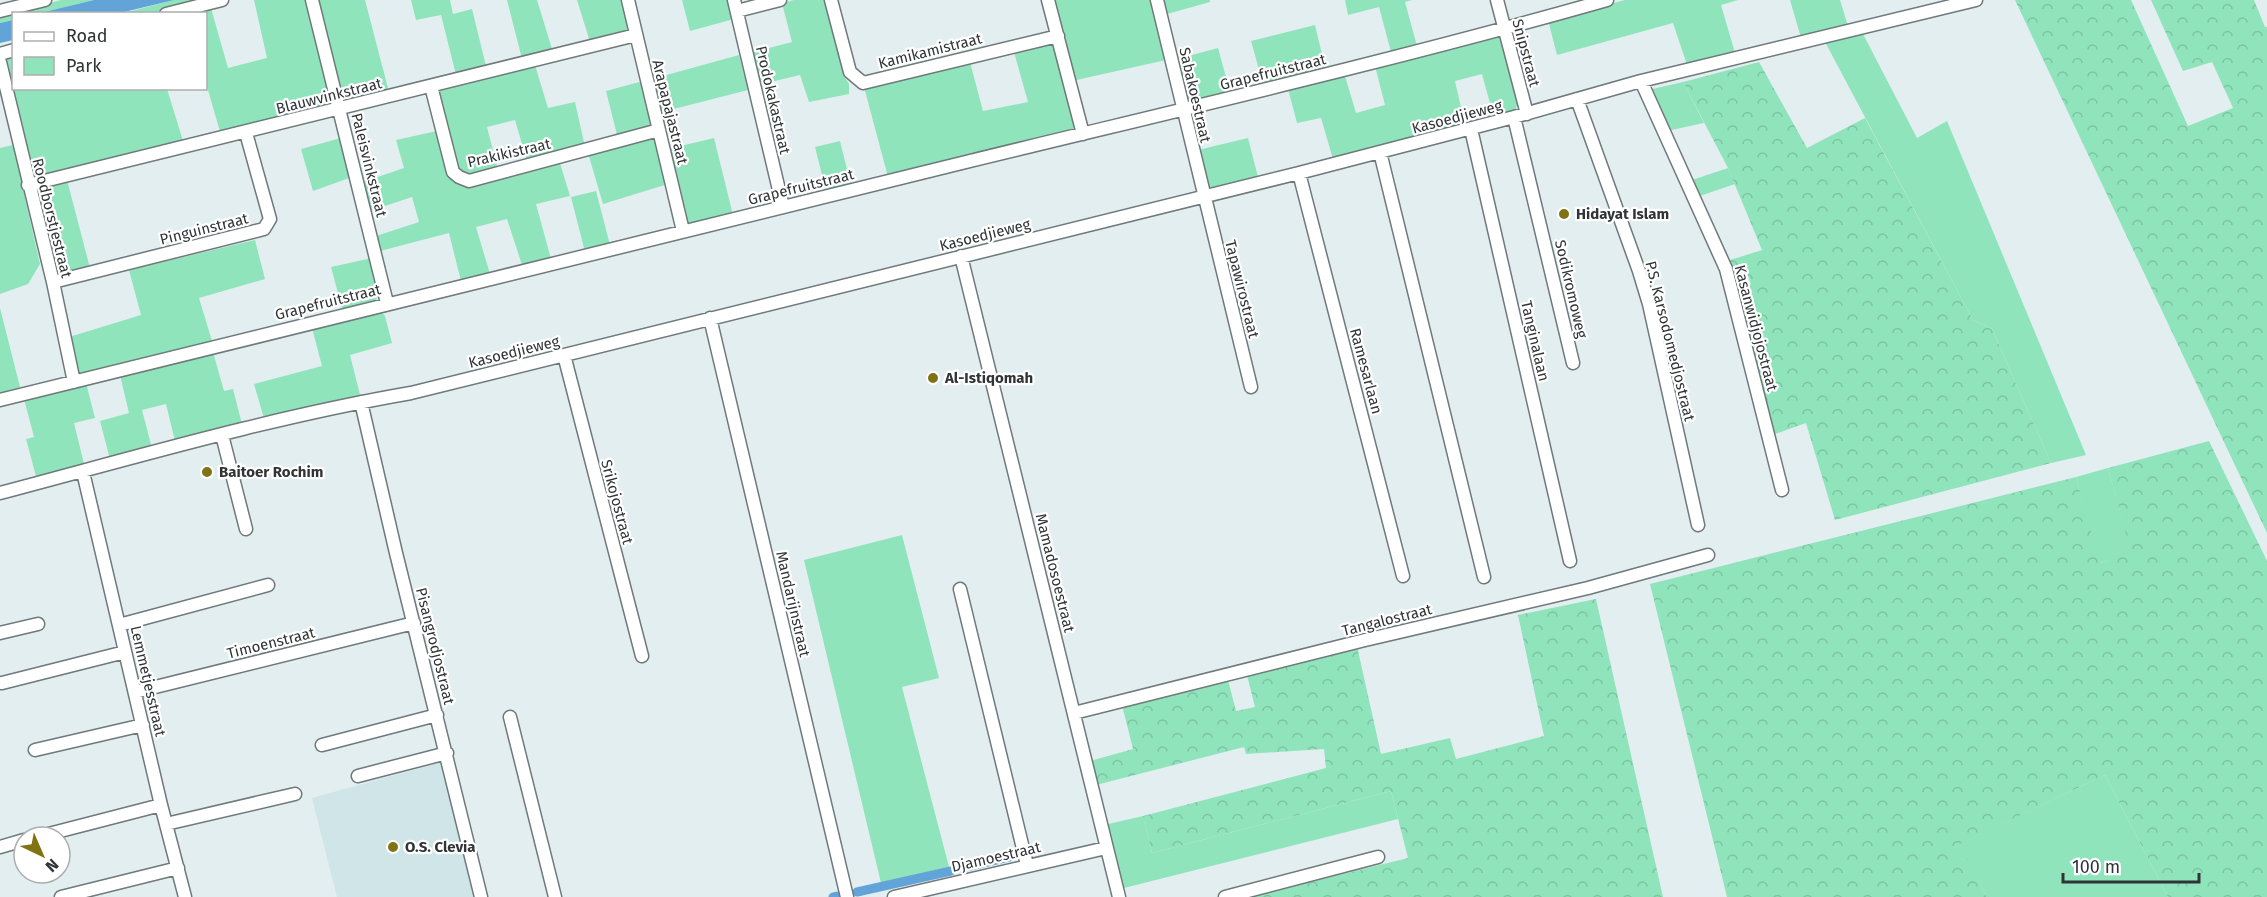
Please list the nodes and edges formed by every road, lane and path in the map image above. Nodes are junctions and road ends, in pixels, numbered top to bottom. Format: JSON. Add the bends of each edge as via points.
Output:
{"nodes":[{"id":1,"x":45,"y":0,"type":"edge"},
{"id":2,"x":222,"y":0,"type":"edge"},
{"id":3,"x":312,"y":0,"type":"edge"},
{"id":4,"x":628,"y":0,"type":"edge"},
{"id":5,"x":780,"y":0,"type":"edge"},
{"id":6,"x":831,"y":0,"type":"edge"},
{"id":7,"x":1048,"y":0,"type":"edge"},
{"id":8,"x":1157,"y":0,"type":"edge"},
{"id":9,"x":1497,"y":0,"type":"edge"},
{"id":10,"x":1607,"y":0,"type":"edge"},
{"id":11,"x":1976,"y":0,"type":"edge"},
{"id":12,"x":27,"y":2,"type":"edge"},
{"id":13,"x":735,"y":6,"type":"edge"},
{"id":14,"x":0,"y":11,"type":"edge"},
{"id":15,"x":174,"y":12,"type":"edge"},
{"id":16,"x":1504,"y":29,"type":"junction"},
{"id":17,"x":636,"y":35,"type":"junction"},
{"id":18,"x":1058,"y":36,"type":"junction"},
{"id":19,"x":0,"y":62,"type":"edge"},
{"id":20,"x":1641,"y":81,"type":"junction"},
{"id":21,"x":431,"y":86,"type":"junction"},
{"id":22,"x":1577,"y":99,"type":"junction"},
{"id":23,"x":340,"y":108,"type":"junction"},
{"id":24,"x":1183,"y":110,"type":"junction"},
{"id":25,"x":1521,"y":116,"type":"junction"},
{"id":26,"x":1471,"y":129,"type":"junction"},
{"id":27,"x":659,"y":130,"type":"junction"},
{"id":28,"x":246,"y":133,"type":"junction"},
{"id":29,"x":1083,"y":134,"type":"junction"},
{"id":30,"x":1380,"y":152,"type":"junction"},
{"id":31,"x":1299,"y":173,"type":"junction"},
{"id":32,"x":28,"y":185,"type":"junction"},
{"id":33,"x":1203,"y":197,"type":"junction"},
{"id":34,"x":783,"y":207,"type":"junction"},
{"id":35,"x":683,"y":231,"type":"junction"},
{"id":36,"x":961,"y":256,"type":"junction"},
{"id":37,"x":52,"y":282,"type":"junction"},
{"id":38,"x":387,"y":303,"type":"junction"},
{"id":39,"x":710,"y":318,"type":"junction"},
{"id":40,"x":564,"y":355,"type":"junction"},
{"id":41,"x":1573,"y":363,"type":"dead end"},
{"id":42,"x":74,"y":382,"type":"junction"},
{"id":43,"x":1251,"y":387,"type":"dead end"},
{"id":44,"x":0,"y":400,"type":"edge"},
{"id":45,"x":361,"y":402,"type":"junction"},
{"id":46,"x":222,"y":435,"type":"junction"},
{"id":47,"x":82,"y":472,"type":"junction"},
{"id":48,"x":1782,"y":489,"type":"dead end"},
{"id":49,"x":0,"y":493,"type":"edge"},
{"id":50,"x":1698,"y":525,"type":"dead end"},
{"id":51,"x":246,"y":529,"type":"dead end"},
{"id":52,"x":1708,"y":555,"type":"dead end"},
{"id":53,"x":1570,"y":561,"type":"dead end"},
{"id":54,"x":1403,"y":576,"type":"dead end"},
{"id":55,"x":1484,"y":577,"type":"dead end"},
{"id":56,"x":268,"y":585,"type":"dead end"},
{"id":57,"x":960,"y":589,"type":"dead end"},
{"id":58,"x":414,"y":623,"type":"junction"},
{"id":59,"x":38,"y":624,"type":"dead end"},
{"id":60,"x":119,"y":625,"type":"junction"},
{"id":61,"x":0,"y":633,"type":"edge"},
{"id":62,"x":125,"y":652,"type":"junction"},
{"id":63,"x":642,"y":656,"type":"dead end"},
{"id":64,"x":2,"y":683,"type":"dead end"},
{"id":65,"x":135,"y":693,"type":"junction"},
{"id":66,"x":1074,"y":713,"type":"junction"},
{"id":67,"x":437,"y":715,"type":"junction"},
{"id":68,"x":510,"y":717,"type":"dead end"},
{"id":69,"x":143,"y":724,"type":"junction"},
{"id":70,"x":322,"y":745,"type":"dead end"},
{"id":71,"x":35,"y":750,"type":"dead end"},
{"id":72,"x":447,"y":753,"type":"junction"},
{"id":73,"x":358,"y":776,"type":"dead end"},
{"id":74,"x":295,"y":794,"type":"dead end"},
{"id":75,"x":161,"y":805,"type":"junction"},
{"id":76,"x":166,"y":824,"type":"junction"},
{"id":77,"x":72,"y":828,"type":"edge"},
{"id":78,"x":1106,"y":848,"type":"junction"},
{"id":79,"x":1378,"y":857,"type":"dead end"},
{"id":80,"x":1027,"y":865,"type":"junction"},
{"id":81,"x":178,"y":868,"type":"junction"},
{"id":82,"x":61,"y":897,"type":"edge"},
{"id":83,"x":185,"y":897,"type":"edge"},
{"id":84,"x":481,"y":897,"type":"edge"},
{"id":85,"x":555,"y":897,"type":"edge"},
{"id":86,"x":847,"y":897,"type":"edge"},
{"id":87,"x":894,"y":897,"type":"edge"},
{"id":88,"x":1119,"y":897,"type":"edge"},
{"id":89,"x":1225,"y":897,"type":"edge"}],
"edges":[{"from":1,"to":12,"type":"street"},
{"from":2,"to":15,"type":"street"},
{"from":3,"to":23,"type":"street","name":"Paleisvinkstraat"},
{"from":4,"to":17,"type":"street","name":"Arapapajastraat"},
{"from":5,"to":13,"type":"street"},
{"from":6,"to":18,"type":"street","name":"Kamikamistraat","via":[[850,72],[862,83]]},
{"from":7,"to":18,"type":"street"},
{"from":8,"to":24,"type":"street","name":"Sabakoestraat"},
{"from":9,"to":16,"type":"street","name":"Snipstraat"},
{"from":10,"to":16,"type":"street","name":"Grapefruitstraat"},
{"from":11,"to":20,"type":"street","name":"Kasoedjieweg"},
{"from":12,"to":14,"type":"street"},
{"from":13,"to":34,"type":"street","name":"Prodokakastraat"},
{"from":16,"to":24,"type":"street","name":"Grapefruitstraat"},
{"from":16,"to":25,"type":"street","name":"Snipstraat"},
{"from":17,"to":21,"type":"street","name":"Blauwvinkstraat"},
{"from":17,"to":27,"type":"street","name":"Arapapajastraat"},
{"from":18,"to":29,"type":"street"},
{"from":19,"to":32,"type":"street","name":"Roodborstjestraat"},
{"from":20,"to":22,"type":"street","name":"Kasoedjieweg"},
{"from":20,"to":48,"type":"street","name":"Kasanwidjojostraat","via":[[1725,269]]},
{"from":21,"to":23,"type":"street","name":"Blauwvinkstraat"},
{"from":21,"to":27,"type":"street","name":"Prakikistraat","via":[[453,172],[469,181]]},
{"from":22,"to":25,"type":"street","name":"Kasoedjieweg"},
{"from":22,"to":50,"type":"street","name":"P.S. Karsodomedjostraat","via":[[1649,304]]},
{"from":23,"to":28,"type":"street","name":"Blauwvinkstraat"},
{"from":23,"to":38,"type":"street","name":"Paleisvinkstraat"},
{"from":24,"to":29,"type":"street","name":"Grapefruitstraat"},
{"from":24,"to":33,"type":"street","name":"Sabakoestraat"},
{"from":25,"to":26,"type":"street","name":"Kasoedjieweg"},
{"from":25,"to":41,"type":"street","name":"Sodikromoweg"},
{"from":26,"to":30,"type":"street","name":"Kasoedjieweg"},
{"from":26,"to":53,"type":"street","name":"Tanginalaan"},
{"from":27,"to":35,"type":"street","name":"Arapapajastraat"},
{"from":28,"to":32,"type":"street","name":"Blauwvinkstraat"},
{"from":28,"to":37,"type":"street","name":"Pinguinstraat","via":[[270,219],[264,230]]},
{"from":29,"to":34,"type":"street","name":"Grapefruitstraat"},
{"from":30,"to":31,"type":"street","name":"Kasoedjieweg"},
{"from":30,"to":55,"type":"street"},
{"from":31,"to":33,"type":"street","name":"Kasoedjieweg"},
{"from":31,"to":54,"type":"street","name":"Ramesarlaan"},
{"from":32,"to":37,"type":"street","name":"Roodborstjestraat"},
{"from":33,"to":36,"type":"street","name":"Kasoedjieweg"},
{"from":33,"to":43,"type":"street","name":"Tapawirostraat"},
{"from":34,"to":35,"type":"street","name":"Grapefruitstraat"},
{"from":35,"to":38,"type":"street","name":"Grapefruitstraat"},
{"from":36,"to":39,"type":"street","name":"Kasoedjieweg"},
{"from":36,"to":66,"type":"street","name":"Mamadosoestraat"},
{"from":37,"to":42,"type":"street","name":"Roodborstjestraat"},
{"from":38,"to":42,"type":"street","name":"Grapefruitstraat"},
{"from":39,"to":40,"type":"street","name":"Kasoedjieweg"},
{"from":39,"to":86,"type":"street","name":"Mandarijnstraat"},
{"from":40,"to":45,"type":"street","name":"Kasoedjieweg"},
{"from":40,"to":63,"type":"street","name":"Srikojostraat"},
{"from":42,"to":44,"type":"street","name":"Grapefruitstraat"},
{"from":45,"to":46,"type":"street","name":"Kasoedjieweg"},
{"from":45,"to":58,"type":"street","name":"Pisangrodjostraat"},
{"from":46,"to":47,"type":"street","name":"Kasoedjieweg"},
{"from":46,"to":51,"type":"street"},
{"from":47,"to":49,"type":"street","name":"Kasoedjieweg"},
{"from":47,"to":60,"type":"street","name":"Lemmetjesstraat"},
{"from":52,"to":66,"type":"street","name":"Tangalostraat","via":[[1588,588]]},
{"from":56,"to":60,"type":"street"},
{"from":57,"to":80,"type":"street"},
{"from":58,"to":65,"type":"street","name":"Timoenstraat"},
{"from":58,"to":67,"type":"street","name":"Pisangrodjostraat"},
{"from":59,"to":61,"type":"street"},
{"from":60,"to":62,"type":"street","name":"Lemmetjesstraat"},
{"from":62,"to":64,"type":"street"},
{"from":62,"to":65,"type":"street","name":"Lemmetjesstraat"},
{"from":65,"to":69,"type":"street","name":"Lemmetjesstraat"},
{"from":66,"to":78,"type":"street","name":"Mamadosoestraat"},
{"from":67,"to":70,"type":"street"},
{"from":67,"to":72,"type":"street","name":"Pisangrodjostraat"},
{"from":68,"to":85,"type":"street"},
{"from":69,"to":71,"type":"street"},
{"from":69,"to":75,"type":"street","name":"Lemmetjesstraat"},
{"from":72,"to":73,"type":"street"},
{"from":72,"to":84,"type":"street","name":"Pisangrodjostraat"},
{"from":74,"to":76,"type":"street"},
{"from":75,"to":76,"type":"street","name":"Lemmetjesstraat"},
{"from":75,"to":77,"type":"street"},
{"from":76,"to":81,"type":"street","name":"Lemmetjesstraat"},
{"from":78,"to":80,"type":"street","name":"Djamoestraat"},
{"from":78,"to":88,"type":"street","name":"Mamadosoestraat"},
{"from":79,"to":89,"type":"street"},
{"from":80,"to":87,"type":"street","name":"Djamoestraat"},
{"from":81,"to":82,"type":"street"},
{"from":81,"to":83,"type":"street","name":"Lemmetjesstraat"}]}
